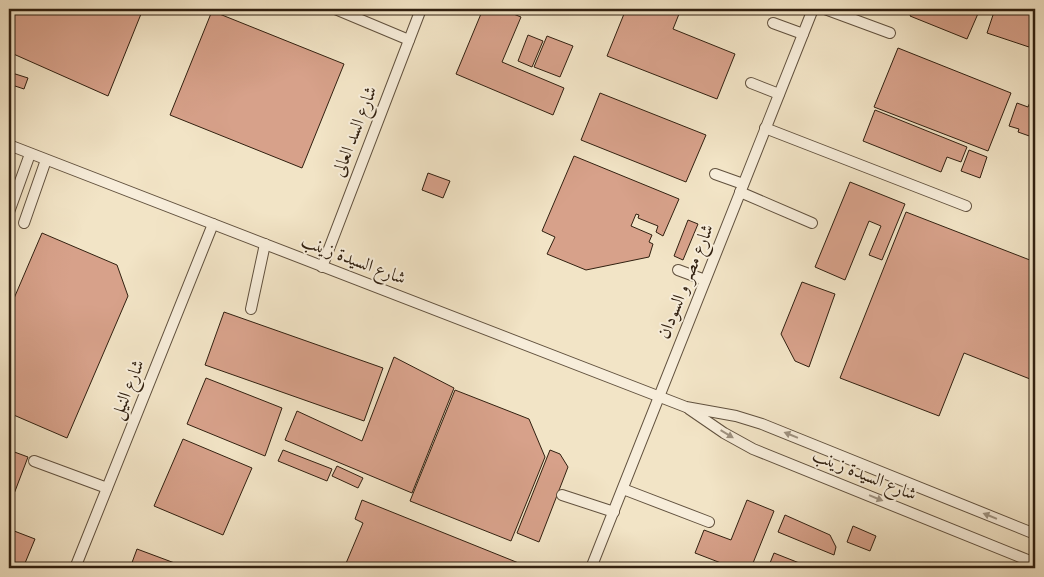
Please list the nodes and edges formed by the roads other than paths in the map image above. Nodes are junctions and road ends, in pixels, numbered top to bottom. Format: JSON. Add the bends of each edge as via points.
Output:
{"nodes":[{"id":1,"x":335,"y":9,"type":"edge"},
{"id":2,"x":421,"y":9,"type":"edge"},
{"id":3,"x":813,"y":9,"type":"edge"},
{"id":4,"x":825,"y":9,"type":"edge"},
{"id":5,"x":847,"y":13,"type":"edge"},
{"id":6,"x":773,"y":23,"type":"dead end"},
{"id":7,"x":802,"y":34,"type":"junction"},
{"id":8,"x":890,"y":34,"type":"dead end"},
{"id":9,"x":409,"y":40,"type":"junction"},
{"id":10,"x":752,"y":83,"type":"dead end"},
{"id":11,"x":779,"y":94,"type":"junction"},
{"id":12,"x":766,"y":128,"type":"junction"},
{"id":13,"x":9,"y":145,"type":"edge"},
{"id":14,"x":30,"y":154,"type":"junction"},
{"id":15,"x":46,"y":160,"type":"junction"},
{"id":16,"x":715,"y":174,"type":"dead end"},
{"id":17,"x":742,"y":188,"type":"junction"},
{"id":18,"x":966,"y":206,"type":"dead end"},
{"id":19,"x":9,"y":212,"type":"edge"},
{"id":20,"x":24,"y":223,"type":"dead end"},
{"id":21,"x":812,"y":223,"type":"dead end"},
{"id":22,"x":213,"y":224,"type":"junction"},
{"id":23,"x":264,"y":244,"type":"junction"},
{"id":24,"x":322,"y":266,"type":"junction"},
{"id":25,"x":678,"y":270,"type":"dead end"},
{"id":26,"x":705,"y":280,"type":"junction"},
{"id":27,"x":251,"y":309,"type":"dead end"},
{"id":28,"x":659,"y":397,"type":"junction"},
{"id":29,"x":686,"y":407,"type":"junction"},
{"id":30,"x":34,"y":461,"type":"dead end"},
{"id":31,"x":107,"y":488,"type":"junction"},
{"id":32,"x":622,"y":489,"type":"junction"},
{"id":33,"x":562,"y":495,"type":"dead end"},
{"id":34,"x":614,"y":512,"type":"junction"},
{"id":35,"x":709,"y":522,"type":"dead end"},
{"id":36,"x":1035,"y":534,"type":"edge"},
{"id":37,"x":1035,"y":563,"type":"edge"},
{"id":38,"x":75,"y":568,"type":"edge"},
{"id":39,"x":592,"y":568,"type":"edge"}],
"edges":[{"from":1,"to":9,"type":"lane"},
{"from":2,"to":9,"type":"lane","name":"شارع السد العالى"},
{"from":3,"to":7,"type":"lane","name":"شارع مصر و السودان"},
{"from":4,"to":5,"type":"lane"},
{"from":5,"to":8,"type":"lane"},
{"from":6,"to":7,"type":"lane"},
{"from":7,"to":11,"type":"lane","name":"شارع مصر و السودان"},
{"from":9,"to":24,"type":"lane","name":"شارع السد العالى"},
{"from":10,"to":11,"type":"lane"},
{"from":11,"to":12,"type":"lane","name":"شارع مصر و السودان"},
{"from":12,"to":17,"type":"lane","name":"شارع مصر و السودان"},
{"from":12,"to":18,"type":"lane"},
{"from":13,"to":14,"type":"lane","name":"شارع السيدة زينب"},
{"from":14,"to":15,"type":"lane","name":"شارع السيدة زينب"},
{"from":14,"to":19,"type":"lane"},
{"from":15,"to":20,"type":"lane"},
{"from":15,"to":22,"type":"lane","name":"شارع السيدة زينب"},
{"from":16,"to":17,"type":"lane"},
{"from":17,"to":21,"type":"lane"},
{"from":17,"to":26,"type":"lane","name":"شارع مصر و السودان"},
{"from":22,"to":23,"type":"lane","name":"شارع السيدة زينب"},
{"from":22,"to":31,"type":"lane","name":"شارع النيل"},
{"from":23,"to":24,"type":"lane","name":"شارع السيدة زينب"},
{"from":23,"to":27,"type":"lane"},
{"from":24,"to":28,"type":"lane","name":"شارع السيدة زينب"},
{"from":25,"to":26,"type":"lane"},
{"from":26,"to":28,"type":"lane","name":"شارع مصر و السودان"},
{"from":28,"to":29,"type":"lane","name":"شارع السيدة زينب"},
{"from":28,"to":32,"type":"lane","name":"شارع مصر و السودان"},
{"from":36,"to":29,"type":"lane","name":"شارع السيدة زينب","one_way":true,"via":[[762,424]]},
{"from":29,"to":37,"type":"lane","name":"شارع السيدة زينب","one_way":true,"via":[[753,449]]},
{"from":30,"to":31,"type":"lane"},
{"from":31,"to":38,"type":"lane","name":"شارع النيل"},
{"from":32,"to":34,"type":"lane","name":"شارع مصر و السودان"},
{"from":32,"to":35,"type":"lane"},
{"from":33,"to":34,"type":"lane"},
{"from":34,"to":39,"type":"lane","name":"شارع مصر و السودان"}]}
